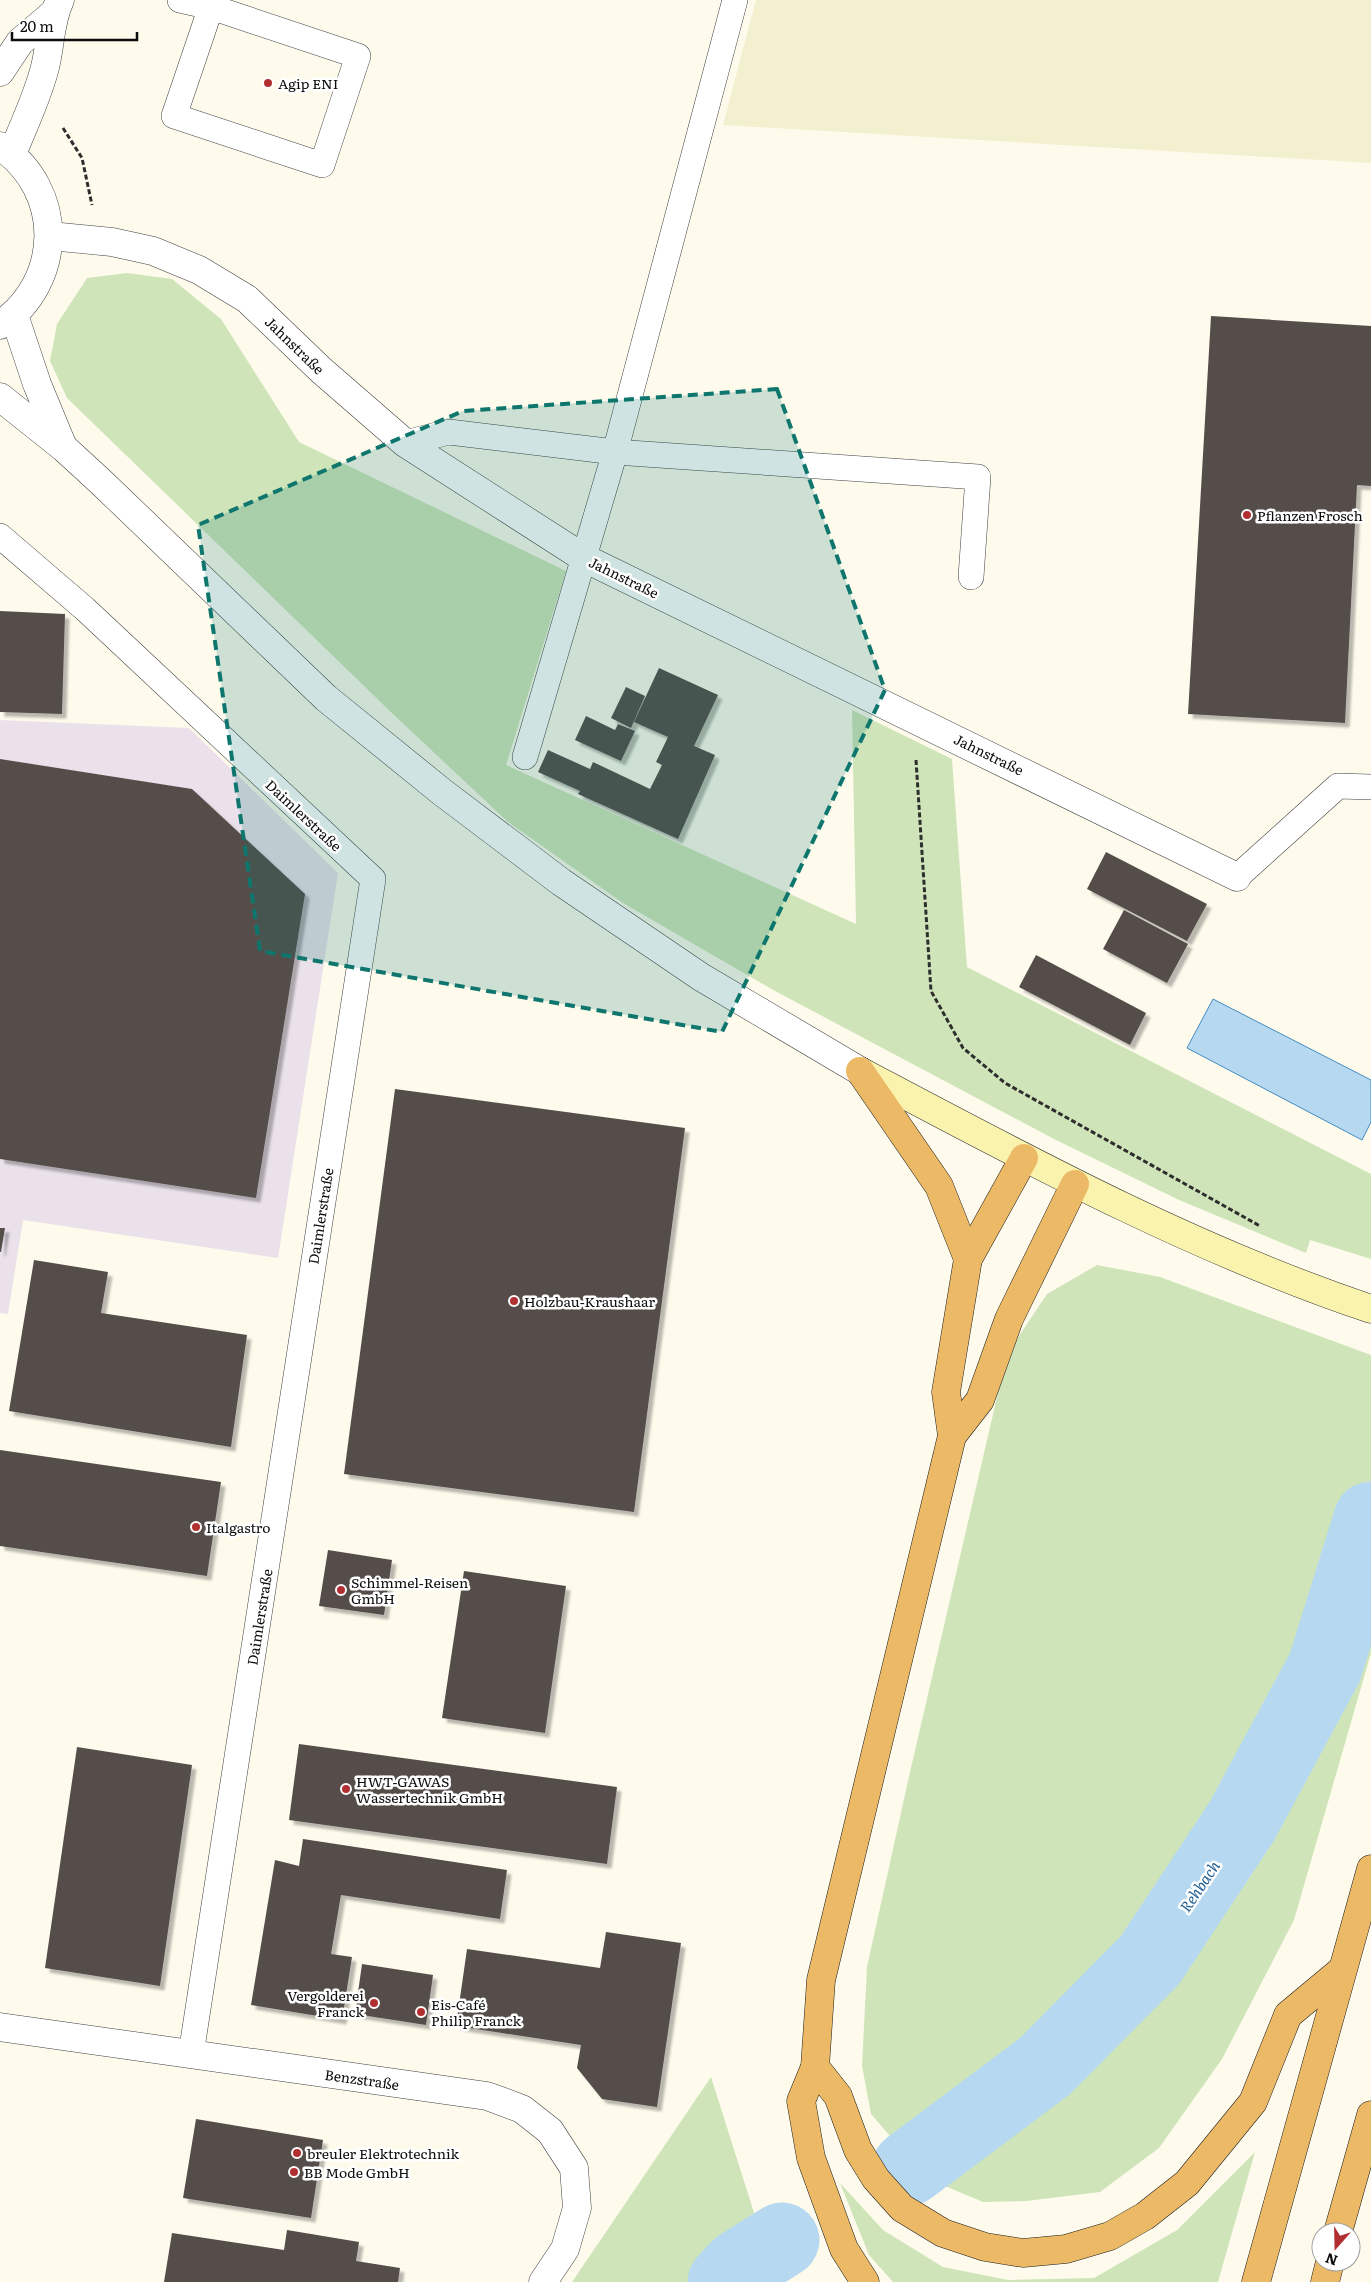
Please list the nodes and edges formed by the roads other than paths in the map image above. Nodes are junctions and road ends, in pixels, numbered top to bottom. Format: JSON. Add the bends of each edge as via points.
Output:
{"nodes":[{"id":1,"x":180,"y":0,"type":"edge"},
{"id":2,"x":735,"y":0,"type":"edge"},
{"id":3,"x":57,"y":7,"type":"edge"},
{"id":4,"x":211,"y":7,"type":"junction"},
{"id":5,"x":0,"y":72,"type":"edge"},
{"id":6,"x":6,"y":150,"type":"edge"},
{"id":7,"x":50,"y":236,"type":"junction"},
{"id":8,"x":7,"y":320,"type":"edge"},
{"id":9,"x":0,"y":397,"type":"edge"},
{"id":10,"x":405,"y":444,"type":"junction"},
{"id":11,"x":64,"y":448,"type":"junction"},
{"id":12,"x":615,"y":452,"type":"junction"},
{"id":13,"x":0,"y":536,"type":"edge"},
{"id":14,"x":584,"y":558,"type":"junction"},
{"id":15,"x":971,"y":577,"type":"dead end"},
{"id":16,"x":525,"y":757,"type":"dead end"},
{"id":17,"x":1371,"y":787,"type":"edge"},
{"id":18,"x":1237,"y":877,"type":"joint"},
{"id":19,"x":860,"y":1071,"type":"junction"},
{"id":20,"x":1024,"y":1158,"type":"junction"},
{"id":21,"x":1075,"y":1184,"type":"junction"},
{"id":22,"x":968,"y":1259,"type":"junction"},
{"id":23,"x":1371,"y":1309,"type":"edge"},
{"id":24,"x":952,"y":1436,"type":"junction"},
{"id":25,"x":1371,"y":1868,"type":"edge"},
{"id":26,"x":1342,"y":1970,"type":"junction"},
{"id":27,"x":0,"y":2027,"type":"edge"},
{"id":28,"x":191,"y":2054,"type":"junction"},
{"id":29,"x":815,"y":2067,"type":"junction"},
{"id":30,"x":1371,"y":2115,"type":"edge"},
{"id":31,"x":1341,"y":2222,"type":"edge"},
{"id":32,"x":543,"y":2282,"type":"edge"},
{"id":33,"x":865,"y":2282,"type":"edge"},
{"id":34,"x":1256,"y":2282,"type":"edge"}],
"edges":[{"from":1,"to":4,"type":"lane"},
{"from":2,"to":12,"type":"lane"},
{"from":3,"to":5,"type":"street","via":[[20,42]]},
{"from":3,"to":6,"type":"street","via":[[45,70],[35,100]]},
{"from":4,"to":4,"type":"lane","via":[[174,116],[322,165],[358,56]]},
{"from":6,"to":7,"type":"street","via":[[32,178],[45,206]]},
{"from":7,"to":8,"type":"street","via":[[45,266],[33,293]]},
{"from":7,"to":10,"type":"street","name":"Jahnstraße","via":[[112,242],[153,252],[198,270],[239,294]]},
{"from":8,"to":11,"type":"street"},
{"from":9,"to":11,"type":"street"},
{"from":10,"to":12,"type":"lane","via":[[449,432]]},
{"from":10,"to":14,"type":"street","name":"Jahnstraße"},
{"from":11,"to":19,"type":"street","via":[[326,698],[442,792],[561,882],[693,971]]},
{"from":12,"to":14,"type":"lane"},
{"from":12,"to":15,"type":"lane","via":[[978,477]]},
{"from":13,"to":28,"type":"lane","name":"Daimlerstraße","via":[[85,609],[372,879]]},
{"from":14,"to":16,"type":"lane"},
{"from":14,"to":18,"type":"street","name":"Jahnstraße"},
{"from":17,"to":18,"type":"lane","via":[[1338,786]]},
{"from":19,"to":20,"type":"main road"},
{"from":19,"to":22,"type":"highway","via":[[939,1186]]},
{"from":20,"to":21,"type":"main road"},
{"from":20,"to":22,"type":"highway"},
{"from":21,"to":23,"type":"main road","via":[[1204,1246]]},
{"from":21,"to":24,"type":"highway","via":[[1009,1319],[980,1400]]},
{"from":22,"to":24,"type":"highway","via":[[946,1392]]},
{"from":24,"to":29,"type":"highway","via":[[821,1980]]},
{"from":25,"to":26,"type":"highway"},
{"from":26,"to":29,"type":"highway","via":[[1288,2015],[1253,2102],[1187,2182],[1145,2216],[1117,2232],[1066,2249],[1023,2253],[985,2247],[943,2233],[902,2208],[876,2180],[858,2150],[838,2096]]},
{"from":26,"to":34,"type":"highway"},
{"from":27,"to":28,"type":"street","name":"Benzstraße"},
{"from":28,"to":32,"type":"street","name":"Benzstraße","via":[[486,2096],[522,2109],[550,2132],[574,2168],[578,2208],[565,2249]]},
{"from":29,"to":33,"type":"highway","via":[[801,2101],[811,2158],[844,2250]]},
{"from":30,"to":31,"type":"highway"}]}
